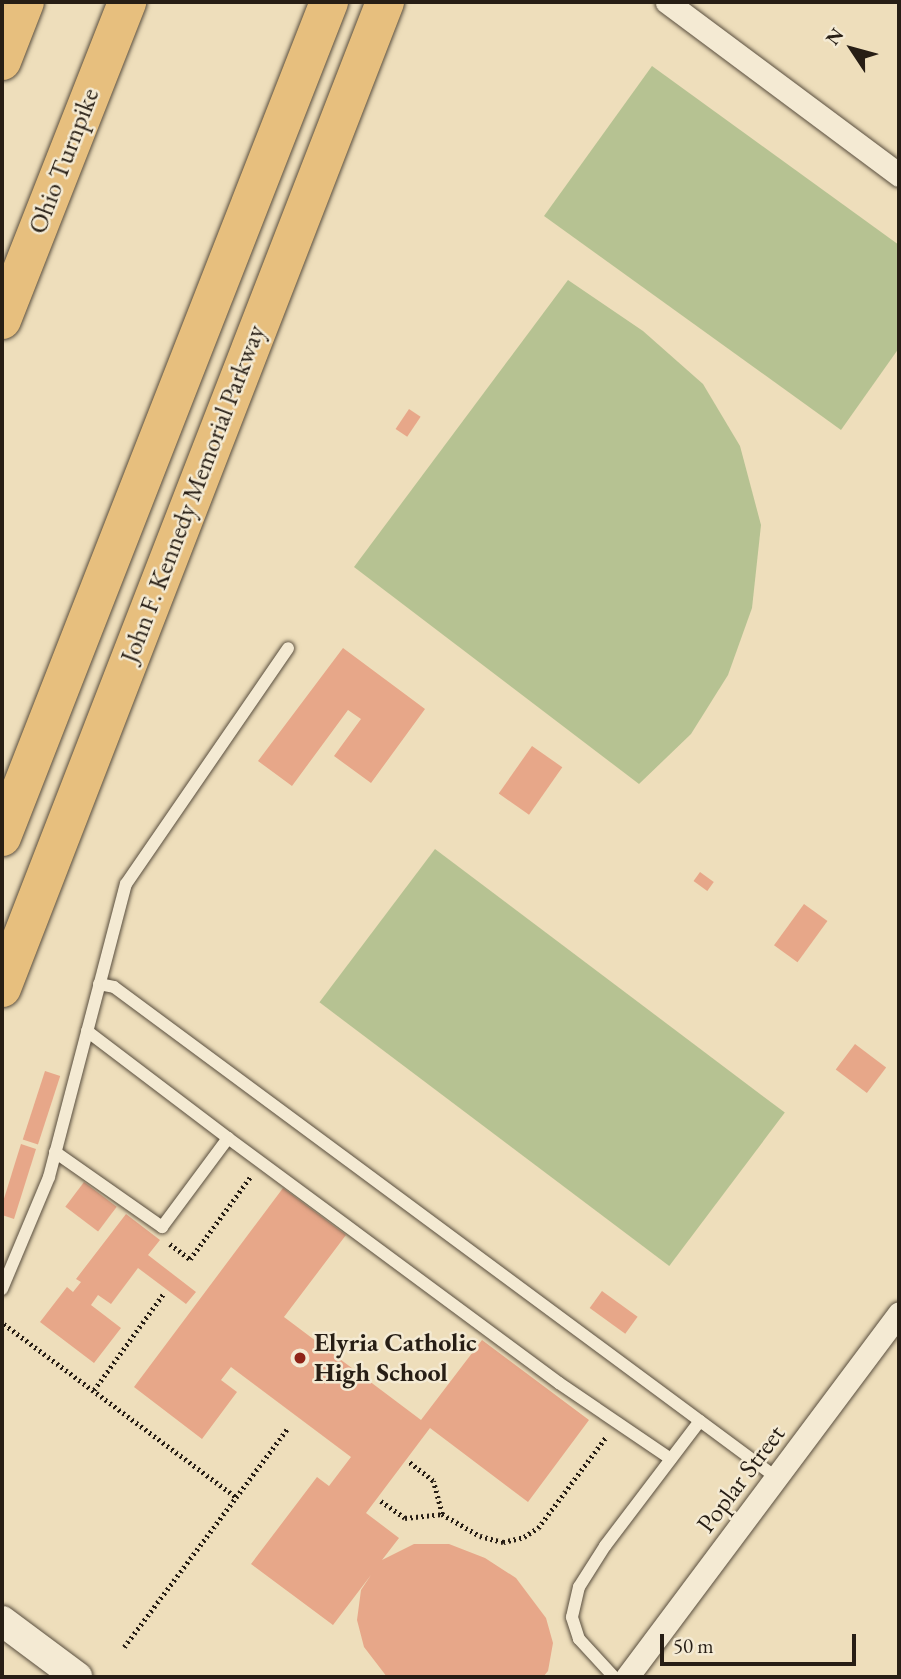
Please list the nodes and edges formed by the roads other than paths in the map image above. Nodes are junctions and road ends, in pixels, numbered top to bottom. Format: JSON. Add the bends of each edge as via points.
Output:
{"nodes":[{"id":1,"x":25,"y":2,"type":"edge"},
{"id":2,"x":127,"y":2,"type":"edge"},
{"id":3,"x":329,"y":2,"type":"edge"},
{"id":4,"x":385,"y":2,"type":"edge"},
{"id":5,"x":667,"y":2,"type":"edge"},
{"id":6,"x":2,"y":61,"type":"edge"},
{"id":7,"x":899,"y":175,"type":"edge"},
{"id":8,"x":2,"y":320,"type":"edge"},
{"id":9,"x":289,"y":648,"type":"dead end"},
{"id":10,"x":2,"y":837,"type":"edge"},
{"id":11,"x":99,"y":984,"type":"junction"},
{"id":12,"x":2,"y":988,"type":"edge"},
{"id":13,"x":87,"y":1031,"type":"junction"},
{"id":14,"x":228,"y":1138,"type":"junction"},
{"id":15,"x":55,"y":1152,"type":"junction"},
{"id":16,"x":2,"y":1289,"type":"edge"},
{"id":17,"x":899,"y":1314,"type":"edge"},
{"id":18,"x":700,"y":1421,"type":"junction"},
{"id":19,"x":671,"y":1459,"type":"junction"},
{"id":20,"x":777,"y":1478,"type":"junction"},
{"id":21,"x":2,"y":1621,"type":"edge"},
{"id":22,"x":77,"y":1677,"type":"edge"},
{"id":23,"x":614,"y":1677,"type":"edge"},
{"id":24,"x":628,"y":1677,"type":"edge"}],
"edges":[{"from":1,"to":6,"type":"highway"},
{"from":2,"to":8,"type":"highway","name":"Ohio Turnpike"},
{"from":3,"to":10,"type":"highway","name":"John F. Kennedy Memorial Parkway"},
{"from":4,"to":12,"type":"highway","name":"John F. Kennedy Memorial Parkway"},
{"from":5,"to":7,"type":"street"},
{"from":9,"to":11,"type":"lane","via":[[126,884]]},
{"from":11,"to":13,"type":"lane"},
{"from":11,"to":18,"type":"lane","via":[[114,987]]},
{"from":13,"to":14,"type":"lane"},
{"from":13,"to":15,"type":"lane"},
{"from":14,"to":15,"type":"lane","via":[[162,1227]]},
{"from":14,"to":19,"type":"lane","via":[[559,1383]]},
{"from":15,"to":16,"type":"lane"},
{"from":17,"to":20,"type":"street","name":"Poplar Street"},
{"from":18,"to":19,"type":"lane"},
{"from":18,"to":20,"type":"lane"},
{"from":19,"to":23,"type":"lane","via":[[579,1587],[572,1617],[579,1639]]},
{"from":20,"to":24,"type":"street","name":"Poplar Street"},
{"from":21,"to":22,"type":"street"}]}
